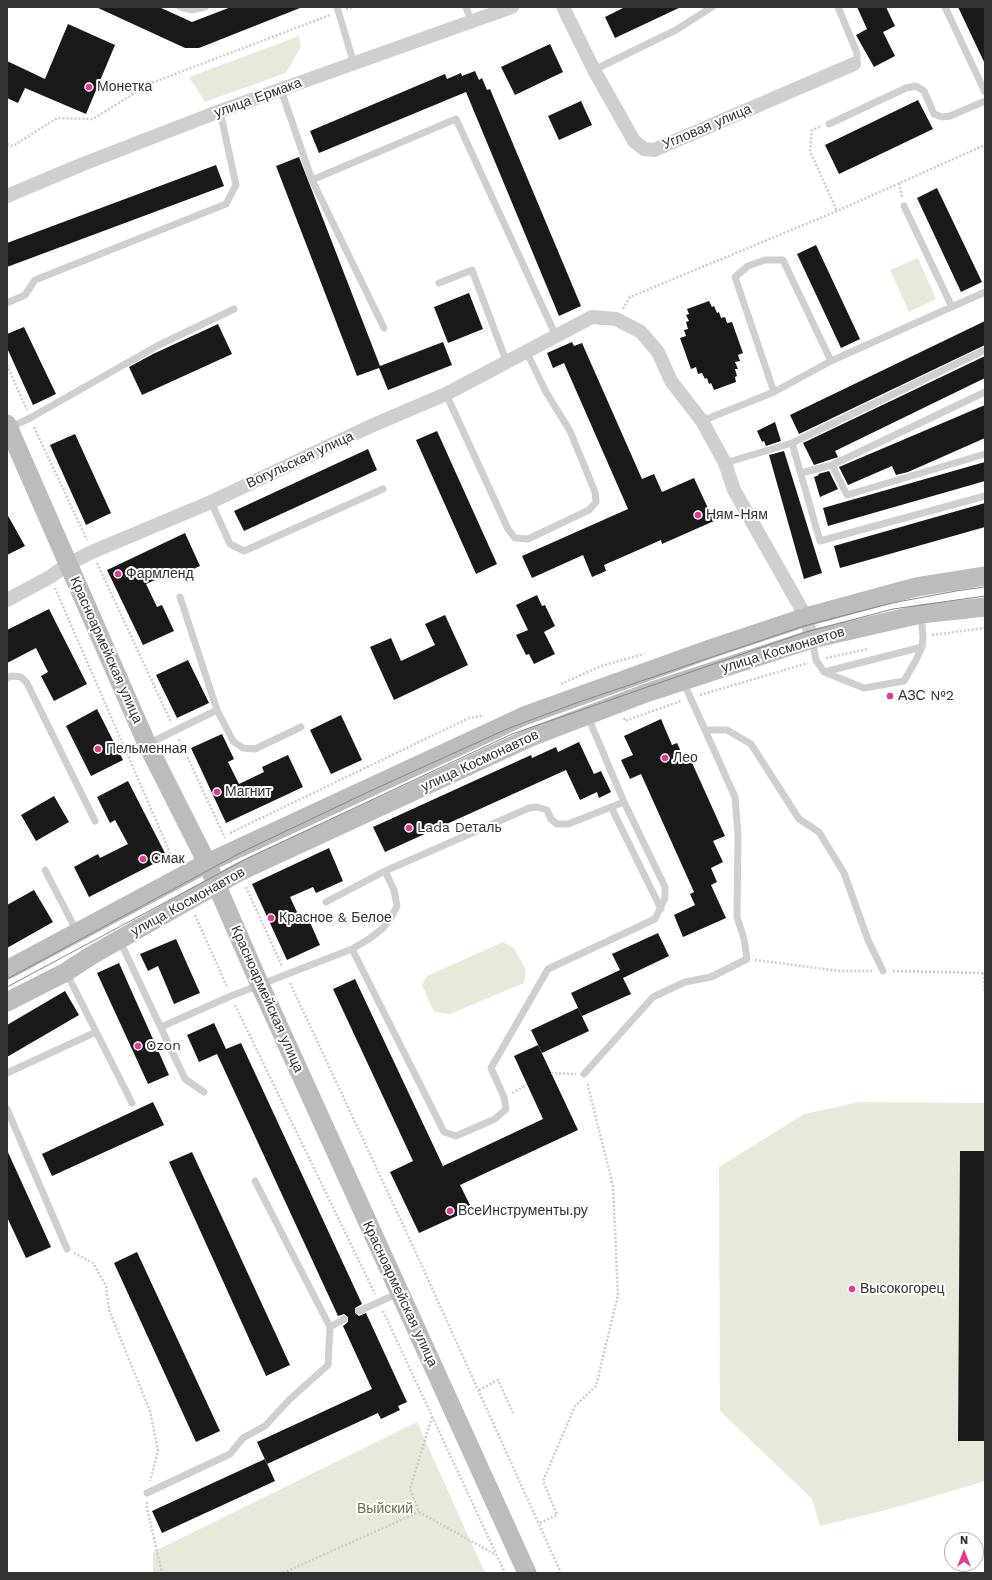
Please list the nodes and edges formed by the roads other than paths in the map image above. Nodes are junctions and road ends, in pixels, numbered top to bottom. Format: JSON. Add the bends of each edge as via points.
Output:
{"nodes":[{"id":1,"x":180,"y":7,"type":"edge"},
{"id":2,"x":205,"y":7,"type":"edge"},
{"id":3,"x":466,"y":7,"type":"edge"},
{"id":4,"x":512,"y":7,"type":"edge"},
{"id":5,"x":563,"y":7,"type":"edge"},
{"id":6,"x":712,"y":7,"type":"edge"},
{"id":7,"x":838,"y":7,"type":"edge"},
{"id":8,"x":945,"y":7,"type":"edge"},
{"id":9,"x":338,"y":10,"type":"edge"},
{"id":10,"x":471,"y":21,"type":"junction"},
{"id":11,"x":354,"y":64,"type":"junction"},
{"id":12,"x":854,"y":64,"type":"joint"},
{"id":13,"x":594,"y":70,"type":"junction"},
{"id":14,"x":281,"y":90,"type":"junction"},
{"id":15,"x":985,"y":92,"type":"edge"},
{"id":16,"x":985,"y":100,"type":"edge"},
{"id":17,"x":220,"y":111,"type":"junction"},
{"id":18,"x":828,"y":124,"type":"road end"},
{"id":19,"x":312,"y":180,"type":"junction"},
{"id":20,"x":7,"y":196,"type":"edge"},
{"id":21,"x":904,"y":206,"type":"dead end"},
{"id":22,"x":439,"y":283,"type":"dead end"},
{"id":23,"x":985,"y":292,"type":"edge"},
{"id":24,"x":7,"y":303,"type":"edge"},
{"id":25,"x":952,"y":307,"type":"junction"},
{"id":26,"x":234,"y":309,"type":"dead end"},
{"id":27,"x":384,"y":328,"type":"dead end"},
{"id":28,"x":556,"y":336,"type":"junction"},
{"id":29,"x":985,"y":350,"type":"edge"},
{"id":30,"x":527,"y":353,"type":"junction"},
{"id":31,"x":831,"y":361,"type":"junction"},
{"id":32,"x":507,"y":363,"type":"junction"},
{"id":33,"x":774,"y":392,"type":"junction"},
{"id":34,"x":985,"y":392,"type":"edge"},
{"id":35,"x":446,"y":394,"type":"junction"},
{"id":36,"x":702,"y":421,"type":"junction"},
{"id":37,"x":8,"y":426,"type":"edge"},
{"id":38,"x":792,"y":443,"type":"junction"},
{"id":39,"x":985,"y":454,"type":"edge"},
{"id":40,"x":725,"y":463,"type":"junction"},
{"id":41,"x":832,"y":465,"type":"junction"},
{"id":42,"x":801,"y":473,"type":"junction"},
{"id":43,"x":383,"y":489,"type":"dead end"},
{"id":44,"x":985,"y":496,"type":"edge"},
{"id":45,"x":211,"y":502,"type":"junction"},
{"id":46,"x":68,"y":564,"type":"junction"},
{"id":47,"x":985,"y":576,"type":"edge"},
{"id":48,"x":180,"y":597,"type":"dead end"},
{"id":49,"x":7,"y":600,"type":"edge"},
{"id":50,"x":985,"y":607,"type":"edge"},
{"id":51,"x":921,"y":614,"type":"junction"},
{"id":52,"x":806,"y":617,"type":"junction"},
{"id":53,"x":812,"y":639,"type":"junction"},
{"id":54,"x":922,"y":647,"type":"junction"},
{"id":55,"x":824,"y":672,"type":"junction"},
{"id":56,"x":7,"y":678,"type":"edge"},
{"id":57,"x":687,"y":690,"type":"junction"},
{"id":58,"x":218,"y":710,"type":"junction"},
{"id":59,"x":587,"y":715,"type":"junction"},
{"id":60,"x":301,"y":727,"type":"dead end"},
{"id":61,"x":705,"y":730,"type":"junction"},
{"id":62,"x":147,"y":744,"type":"junction"},
{"id":63,"x":624,"y":802,"type":"junction"},
{"id":64,"x":611,"y":807,"type":"junction"},
{"id":65,"x":95,"y":821,"type":"dead end"},
{"id":66,"x":207,"y":863,"type":"junction"},
{"id":67,"x":45,"y":870,"type":"dead end"},
{"id":68,"x":385,"y":871,"type":"junction"},
{"id":69,"x":217,"y":885,"type":"junction"},
{"id":70,"x":326,"y":902,"type":"dead end"},
{"id":71,"x":661,"y":909,"type":"junction"},
{"id":72,"x":78,"y":933,"type":"junction"},
{"id":73,"x":120,"y":941,"type":"junction"},
{"id":74,"x":352,"y":949,"type":"junction"},
{"id":75,"x":7,"y":970,"type":"edge"},
{"id":76,"x":883,"y":971,"type":"road end"},
{"id":77,"x":66,"y":972,"type":"junction"},
{"id":78,"x":260,"y":985,"type":"junction"},
{"id":79,"x":7,"y":1002,"type":"edge"},
{"id":80,"x":161,"y":1027,"type":"junction"},
{"id":81,"x":96,"y":1032,"type":"junction"},
{"id":82,"x":7,"y":1073,"type":"edge"},
{"id":83,"x":584,"y":1074,"type":"road end"},
{"id":84,"x":204,"y":1092,"type":"dead end"},
{"id":85,"x":132,"y":1103,"type":"dead end"},
{"id":86,"x":7,"y":1109,"type":"edge"},
{"id":87,"x":255,"y":1181,"type":"dead end"},
{"id":88,"x":67,"y":1249,"type":"road end"},
{"id":89,"x":400,"y":1293,"type":"junction"},
{"id":90,"x":359,"y":1311,"type":"dead end"},
{"id":91,"x":344,"y":1319,"type":"dead end"},
{"id":92,"x":330,"y":1327,"type":"junction"},
{"id":93,"x":147,"y":1493,"type":"road end"},
{"id":94,"x":527,"y":1573,"type":"edge"}],
"edges":[{"from":1,"to":2,"type":"lane","via":[[192,10]]},
{"from":3,"to":10,"type":"lane"},
{"from":4,"to":10,"type":"street","name":"улица Ермака"},
{"from":5,"to":13,"type":"street","name":"Угловая улица"},
{"from":6,"to":13,"type":"lane","via":[[676,30]]},
{"from":7,"to":12,"type":"lane","via":[[857,54]]},
{"from":8,"to":15,"type":"lane"},
{"from":9,"to":11,"type":"lane"},
{"from":10,"to":11,"type":"street","name":"улица Ермака"},
{"from":11,"to":14,"type":"street","name":"улица Ермака"},
{"from":12,"to":13,"type":"street","name":"Угловая улица","via":[[654,150],[644,149],[634,141]]},
{"from":14,"to":17,"type":"street","name":"улица Ермака"},
{"from":14,"to":19,"type":"lane"},
{"from":16,"to":18,"type":"lane","via":[[950,116],[942,117],[934,114],[924,91],[916,86],[906,88]]},
{"from":17,"to":20,"type":"street","name":"улица Ермака"},
{"from":17,"to":24,"type":"lane","via":[[236,184],[226,204],[35,280],[25,296]]},
{"from":19,"to":27,"type":"lane"},
{"from":19,"to":28,"type":"lane","via":[[456,119]]},
{"from":21,"to":25,"type":"lane"},
{"from":22,"to":32,"type":"lane","via":[[472,270]]},
{"from":23,"to":25,"type":"lane"},
{"from":25,"to":31,"type":"lane"},
{"from":26,"to":37,"type":"lane","via":[[157,346],[30,418]]},
{"from":28,"to":30,"type":"street","name":"Вогульская улица"},
{"from":28,"to":36,"type":"street","name":"Вогульская улица","via":[[592,317],[616,318],[642,332],[658,352],[671,381]]},
{"from":29,"to":38,"type":"lane"},
{"from":30,"to":32,"type":"street","name":"Вогульская улица"},
{"from":30,"to":35,"type":"lane","via":[[546,392],[570,431],[595,492],[596,502],[589,510],[528,539],[515,538],[508,530]]},
{"from":31,"to":33,"type":"lane"},
{"from":31,"to":33,"type":"lane","via":[[783,260],[765,260],[748,266],[735,277]]},
{"from":32,"to":35,"type":"street","name":"Вогульская улица"},
{"from":33,"to":36,"type":"lane"},
{"from":34,"to":41,"type":"lane"},
{"from":35,"to":45,"type":"street","name":"Вогульская улица","via":[[371,426]]},
{"from":36,"to":40,"type":"street"},
{"from":37,"to":46,"type":"main road","name":"Красноармейская улица"},
{"from":38,"to":40,"type":"lane"},
{"from":38,"to":42,"type":"lane"},
{"from":39,"to":41,"type":"lane","via":[[847,495]]},
{"from":40,"to":52,"type":"street","via":[[734,490]]},
{"from":41,"to":42,"type":"lane"},
{"from":42,"to":44,"type":"lane","via":[[820,541]]},
{"from":43,"to":45,"type":"lane","via":[[244,551],[230,544]]},
{"from":45,"to":46,"type":"street","name":"Вогульская улица"},
{"from":46,"to":49,"type":"street","name":"Вогульская улица","via":[[50,577]]},
{"from":46,"to":62,"type":"main road","name":"Красноармейская улица"},
{"from":47,"to":52,"type":"main road","name":"улица Космонавтов","via":[[916,587]]},
{"from":48,"to":58,"type":"lane"},
{"from":50,"to":51,"type":"main road","name":"улица Космонавтов"},
{"from":51,"to":53,"type":"main road","name":"улица Космонавтов"},
{"from":51,"to":54,"type":"lane"},
{"from":52,"to":53,"type":"street"},
{"from":52,"to":66,"type":"main road","name":"улица Космонавтов","via":[[703,651],[524,716]]},
{"from":53,"to":55,"type":"lane","via":[[816,660]]},
{"from":53,"to":57,"type":"main road","name":"улица Космонавтов"},
{"from":54,"to":55,"type":"lane"},
{"from":54,"to":55,"type":"lane","via":[[904,681],[864,688]]},
{"from":56,"to":65,"type":"lane","via":[[20,677],[27,683]]},
{"from":57,"to":59,"type":"main road","name":"улица Космонавтов","via":[[646,693]]},
{"from":57,"to":61,"type":"lane"},
{"from":58,"to":60,"type":"lane","via":[[233,741],[242,748],[255,749]]},
{"from":58,"to":62,"type":"lane"},
{"from":59,"to":63,"type":"lane"},
{"from":59,"to":69,"type":"main road","name":"улица Космонавтов","via":[[524,740],[239,872]]},
{"from":61,"to":76,"type":"lane","via":[[727,730],[750,744],[799,819],[819,832],[844,873],[868,940]]},
{"from":61,"to":83,"type":"lane","via":[[734,797],[738,835],[737,917],[747,959],[711,977],[685,982],[653,997]]},
{"from":62,"to":66,"type":"main road","name":"Красноармейская улица"},
{"from":63,"to":64,"type":"lane"},
{"from":63,"to":71,"type":"lane","via":[[665,887]]},
{"from":64,"to":68,"type":"lane","via":[[568,824],[557,824],[547,810],[529,808]]},
{"from":64,"to":71,"type":"lane"},
{"from":66,"to":69,"type":"main road","name":"Красноармейская улица"},
{"from":66,"to":72,"type":"main road","name":"улица Космонавтов"},
{"from":67,"to":72,"type":"lane"},
{"from":68,"to":70,"type":"lane"},
{"from":68,"to":74,"type":"lane","via":[[394,890],[397,906],[383,928]]},
{"from":69,"to":73,"type":"main road","name":"улица Космонавтов"},
{"from":69,"to":78,"type":"main road","name":"Красноармейская улица"},
{"from":71,"to":74,"type":"lane","via":[[655,919],[548,969],[491,1068],[506,1109],[495,1119],[456,1136],[444,1132]]},
{"from":72,"to":75,"type":"main road","name":"улица Космонавтов"},
{"from":73,"to":77,"type":"main road","name":"улица Космонавтов"},
{"from":73,"to":80,"type":"lane"},
{"from":74,"to":78,"type":"lane"},
{"from":77,"to":79,"type":"main road","name":"улица Космонавтов"},
{"from":77,"to":81,"type":"lane"},
{"from":78,"to":80,"type":"lane"},
{"from":78,"to":89,"type":"main road","name":"Красноармейская улица"},
{"from":80,"to":84,"type":"lane","via":[[185,1079]]},
{"from":81,"to":82,"type":"lane"},
{"from":81,"to":85,"type":"lane"},
{"from":86,"to":88,"type":"lane"},
{"from":87,"to":92,"type":"lane"},
{"from":89,"to":90,"type":"lane"},
{"from":89,"to":94,"type":"main road","name":"Красноармейская улица"},
{"from":91,"to":92,"type":"lane"},
{"from":92,"to":93,"type":"lane","via":[[328,1366],[289,1400],[265,1426],[242,1438],[230,1454]]}]}
